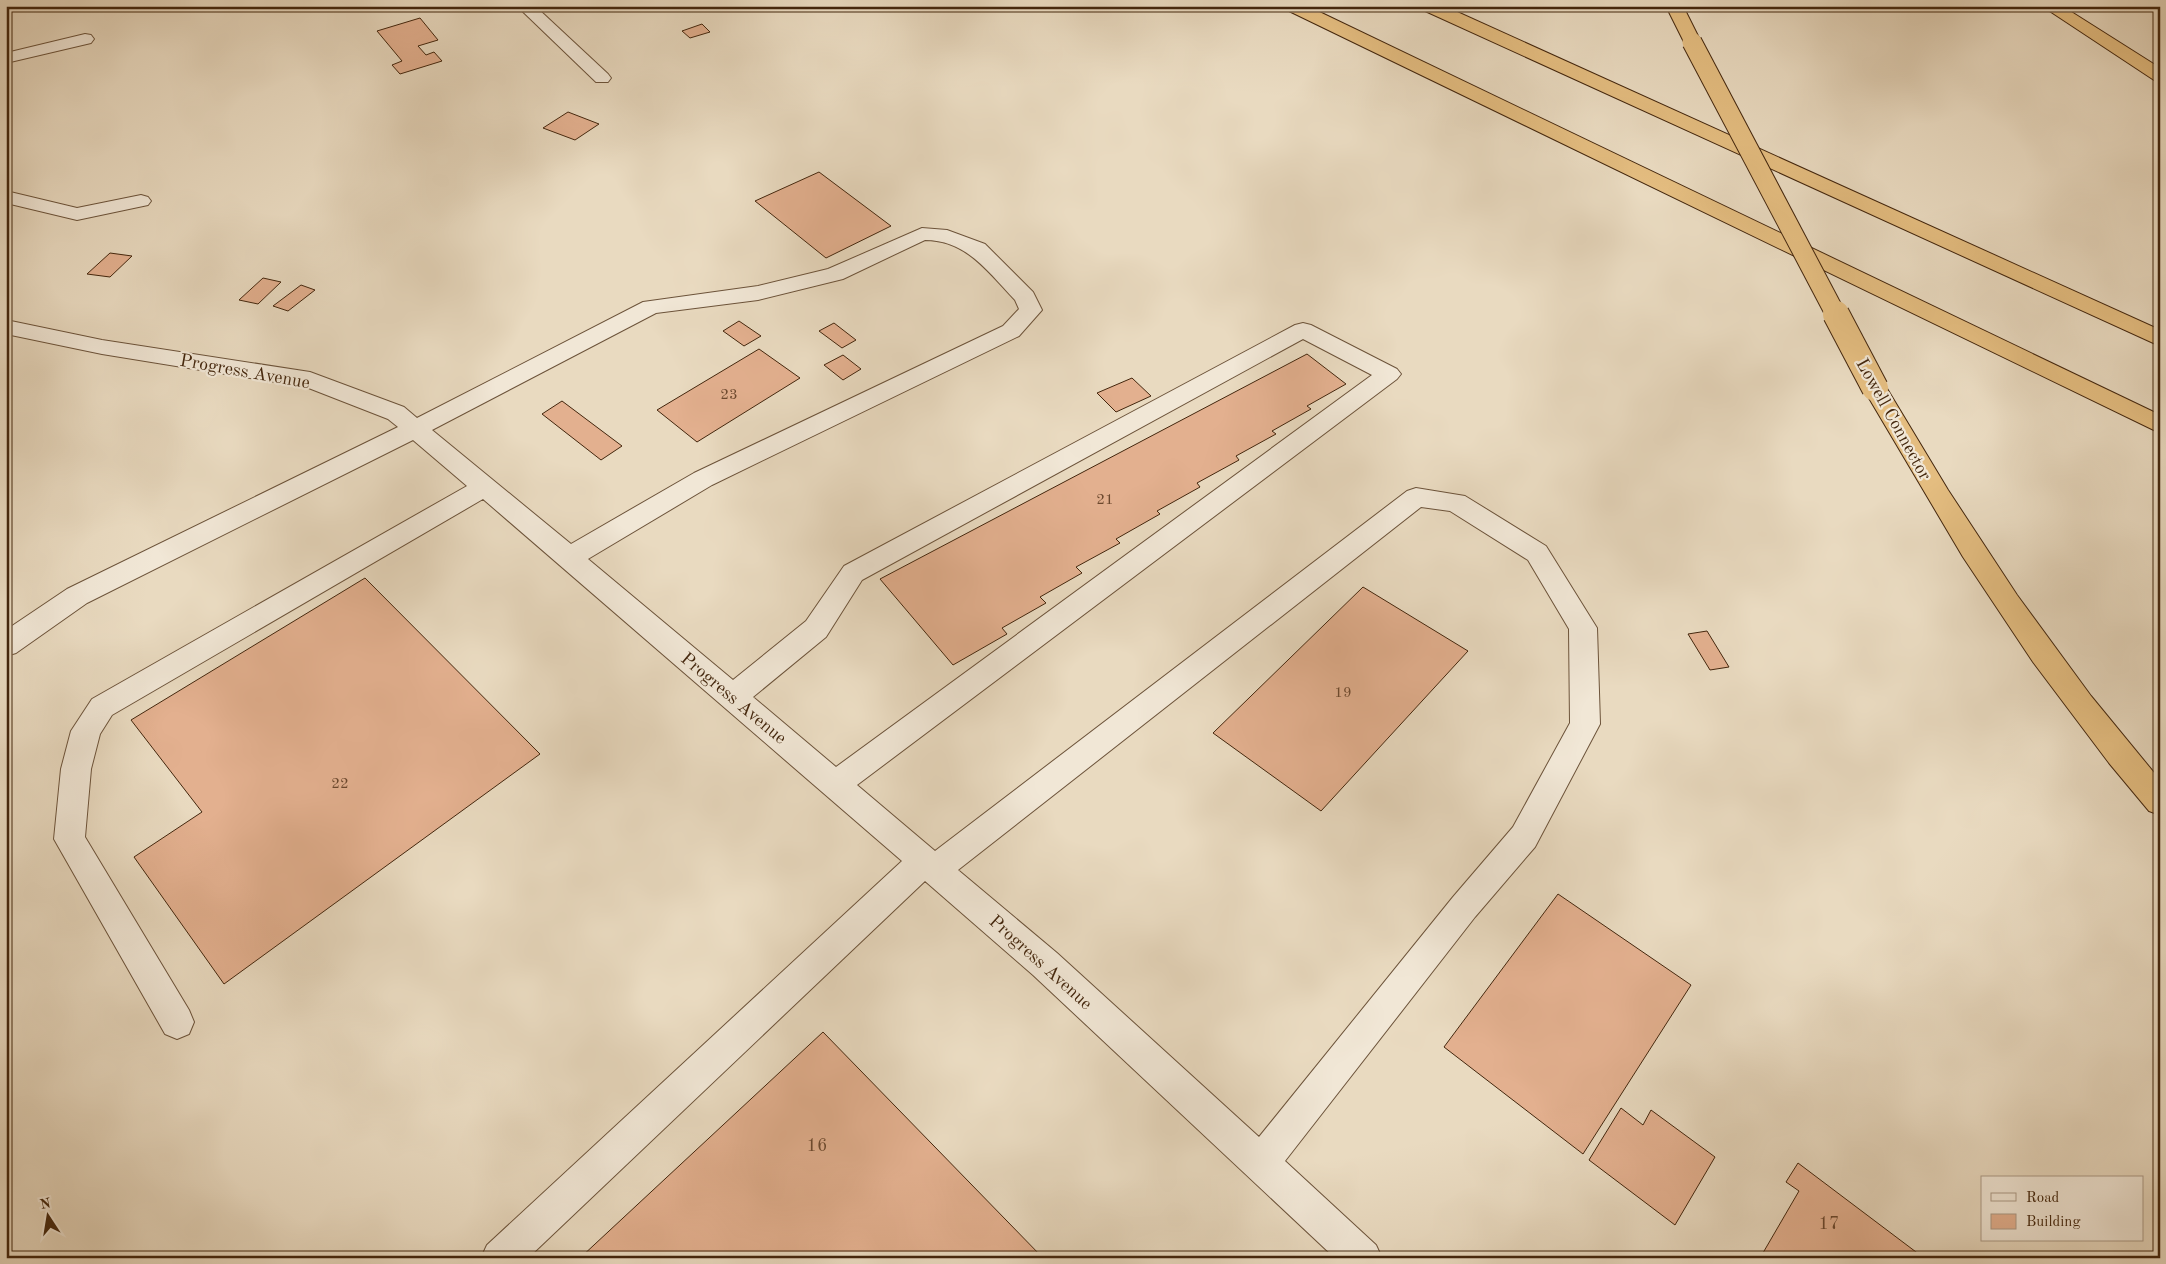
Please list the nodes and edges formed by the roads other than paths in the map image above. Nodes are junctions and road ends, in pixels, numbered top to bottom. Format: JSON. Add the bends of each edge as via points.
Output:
{"nodes":[{"id":1,"x":524,"y":6,"type":"edge"},
{"id":2,"x":1293,"y":6,"type":"edge"},
{"id":3,"x":1429,"y":6,"type":"edge"},
{"id":4,"x":1674,"y":6,"type":"edge"},
{"id":5,"x":2050,"y":6,"type":"edge"},
{"id":6,"x":85,"y":39,"type":"dead end"},
{"id":7,"x":6,"y":58,"type":"edge"},
{"id":8,"x":2160,"y":76,"type":"edge"},
{"id":9,"x":602,"y":78,"type":"dead end"},
{"id":10,"x":6,"y":196,"type":"edge"},
{"id":11,"x":141,"y":201,"type":"dead end"},
{"id":12,"x":6,"y":327,"type":"edge"},
{"id":13,"x":2160,"y":339,"type":"edge"},
{"id":14,"x":2160,"y":425,"type":"edge"},
{"id":15,"x":416,"y":429,"type":"junction"},
{"id":16,"x":485,"y":487,"type":"junction"},
{"id":17,"x":570,"y":557,"type":"junction"},
{"id":18,"x":6,"y":645,"type":"edge"},
{"id":19,"x":732,"y":697,"type":"junction"},
{"id":20,"x":835,"y":784,"type":"junction"},
{"id":21,"x":2160,"y":802,"type":"edge"},
{"id":22,"x":930,"y":865,"type":"junction"},
{"id":23,"x":177,"y":1022,"type":"dead end"},
{"id":24,"x":1261,"y":1163,"type":"junction"},
{"id":25,"x":1356,"y":1255,"type":"edge"},
{"id":26,"x":500,"y":1258,"type":"edge"}],
"edges":[{"from":1,"to":9,"type":"street"},
{"from":2,"to":14,"type":"highway"},
{"from":3,"to":13,"type":"highway"},
{"from":4,"to":21,"type":"highway","name":"Lowell Connector","bridge":true,"via":[[1875,388],[1938,497],[1984,571],[2089,714]]},
{"from":5,"to":8,"type":"highway"},
{"from":6,"to":7,"type":"street"},
{"from":10,"to":11,"type":"street","via":[[77,214]]},
{"from":12,"to":15,"type":"street","name":"Progress Avenue","via":[[102,347],[310,380],[396,413]]},
{"from":15,"to":16,"type":"street","name":"Progress Avenue"},
{"from":15,"to":17,"type":"street","via":[[651,307],[758,293],[835,274],[922,234],[940,234],[978,249],[1025,297],[1031,310],[1011,331],[703,479]]},
{"from":15,"to":18,"type":"street","via":[[77,596]]},
{"from":16,"to":17,"type":"street","name":"Progress Avenue"},
{"from":16,"to":23,"type":"street","via":[[102,707],[86,731],[76,769],[69,839]]},
{"from":17,"to":19,"type":"street","name":"Progress Avenue"},
{"from":19,"to":20,"type":"street","name":"Progress Avenue"},
{"from":19,"to":20,"type":"street","via":[[816,629],[854,574],[1303,330],[1389,374]]},
{"from":20,"to":22,"type":"street","name":"Progress Avenue"},
{"from":22,"to":24,"type":"street","name":"Progress Avenue","via":[[1045,964]]},
{"from":22,"to":24,"type":"street","via":[[1416,497],[1456,503],[1538,553],[1583,628],[1585,724],[1524,837],[1464,907]]},
{"from":22,"to":26,"type":"street"},
{"from":24,"to":25,"type":"street","name":"Progress Avenue"}]}
